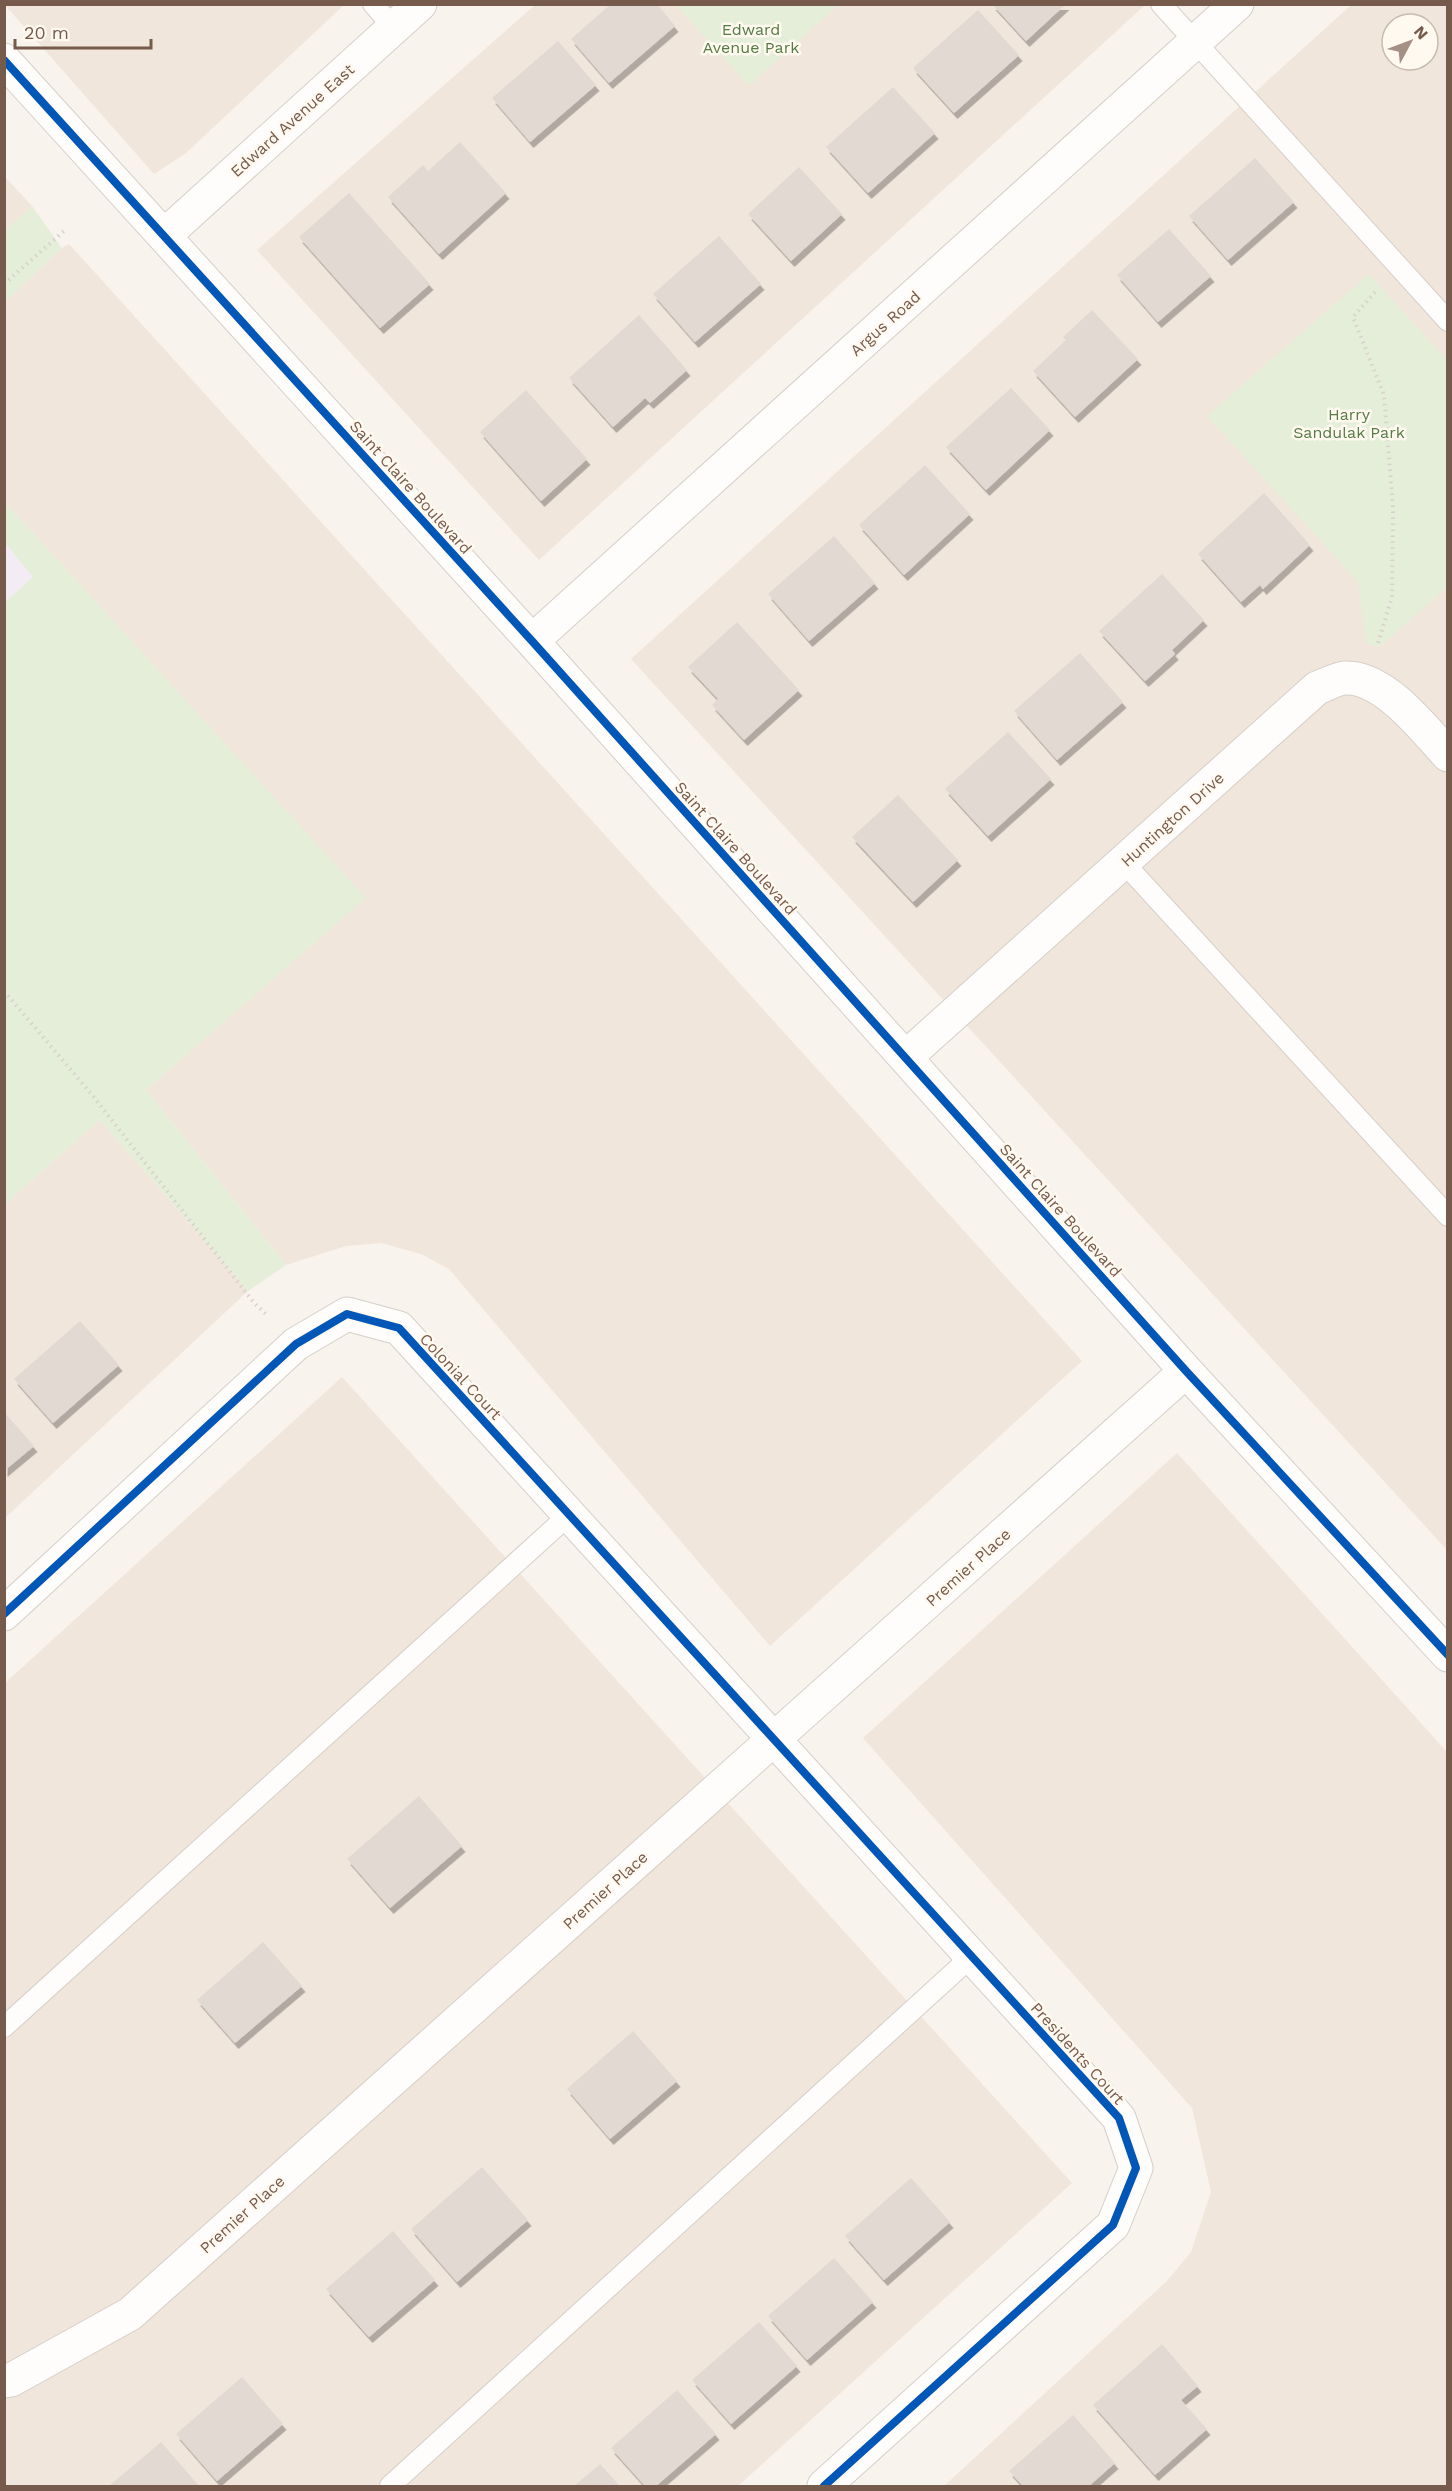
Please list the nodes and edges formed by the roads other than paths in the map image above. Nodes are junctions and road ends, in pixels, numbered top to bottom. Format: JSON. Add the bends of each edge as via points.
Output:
{"nodes":[{"id":1,"x":420,"y":4,"type":"edge"},
{"id":2,"x":1161,"y":4,"type":"edge"},
{"id":3,"x":1237,"y":4,"type":"edge"},
{"id":4,"x":384,"y":16,"type":"edge"},
{"id":5,"x":1196,"y":42,"type":"junction"},
{"id":6,"x":4,"y":60,"type":"edge"},
{"id":7,"x":165,"y":235,"type":"junction"},
{"id":8,"x":1448,"y":321,"type":"edge"},
{"id":9,"x":532,"y":641,"type":"junction"},
{"id":10,"x":1448,"y":754,"type":"edge"},
{"id":11,"x":1124,"y":863,"type":"junction"},
{"id":12,"x":906,"y":1057,"type":"junction"},
{"id":13,"x":1448,"y":1216,"type":"edge"},
{"id":14,"x":1186,"y":1371,"type":"junction"},
{"id":15,"x":570,"y":1514,"type":"junction"},
{"id":16,"x":4,"y":1614,"type":"edge"},
{"id":17,"x":1448,"y":1655,"type":"edge"},
{"id":18,"x":774,"y":1739,"type":"junction"},
{"id":19,"x":972,"y":1956,"type":"junction"},
{"id":20,"x":4,"y":2027,"type":"edge"},
{"id":21,"x":4,"y":2381,"type":"edge"},
{"id":22,"x":390,"y":2487,"type":"edge"},
{"id":23,"x":824,"y":2487,"type":"edge"}],
"edges":[{"from":1,"to":4,"type":"street","name":"Edward Avenue East"},
{"from":2,"to":5,"type":"lane"},
{"from":3,"to":5,"type":"street","name":"Argus Road"},
{"from":4,"to":7,"type":"street","name":"Edward Avenue East"},
{"from":5,"to":8,"type":"lane"},
{"from":5,"to":9,"type":"street","name":"Argus Road"},
{"from":6,"to":7,"type":"street","name":"Saint Claire Boulevard"},
{"from":7,"to":9,"type":"street","name":"Saint Claire Boulevard"},
{"from":9,"to":12,"type":"street","name":"Saint Claire Boulevard"},
{"from":10,"to":11,"type":"street","name":"Huntington Drive","via":[[1403,706],[1366,681],[1344,678],[1317,688]]},
{"from":11,"to":12,"type":"street","name":"Huntington Drive"},
{"from":11,"to":13,"type":"lane"},
{"from":12,"to":14,"type":"street","name":"Saint Claire Boulevard"},
{"from":14,"to":17,"type":"street","name":"Saint Claire Boulevard"},
{"from":14,"to":18,"type":"street","name":"Premier Place"},
{"from":15,"to":16,"type":"street","name":"Colonial Court","via":[[399,1328],[347,1314],[296,1344]]},
{"from":15,"to":18,"type":"street","name":"Colonial Court"},
{"from":15,"to":20,"type":"lane"},
{"from":18,"to":19,"type":"street","name":"Presidents Court"},
{"from":18,"to":21,"type":"street","name":"Premier Place","via":[[130,2314]]},
{"from":19,"to":22,"type":"lane"},
{"from":19,"to":23,"type":"street","name":"Presidents Court","via":[[1119,2118],[1136,2168],[1113,2225]]}]}
